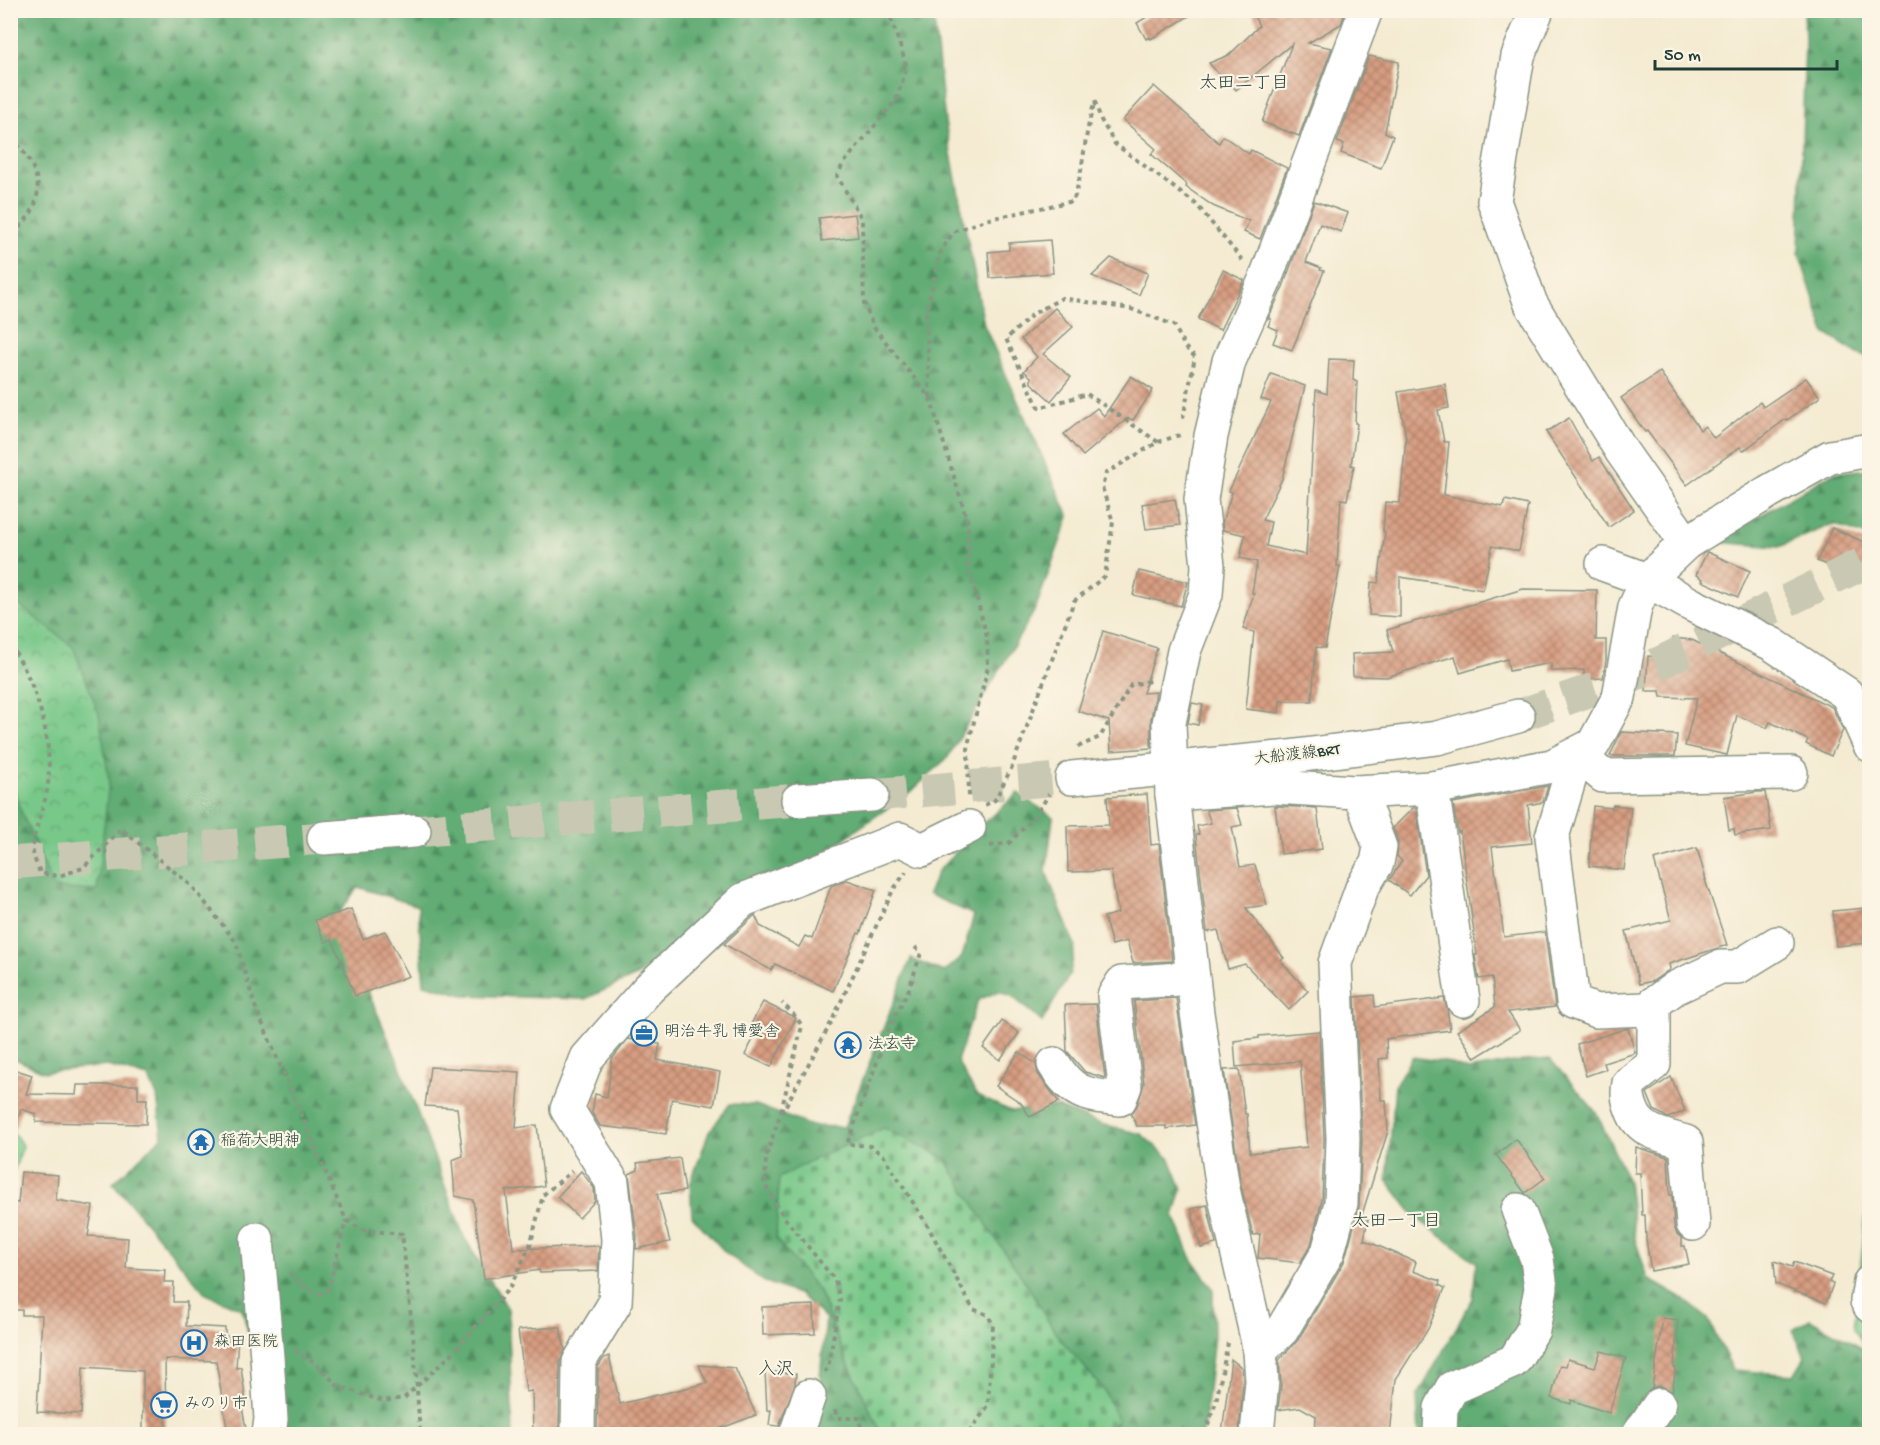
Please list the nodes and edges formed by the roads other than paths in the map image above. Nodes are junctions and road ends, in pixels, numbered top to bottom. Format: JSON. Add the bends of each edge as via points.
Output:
{"nodes":[{"id":1,"x":1537,"y":10,"type":"edge"},
{"id":2,"x":1359,"y":16,"type":"edge"},
{"id":3,"x":1869,"y":450,"type":"edge"},
{"id":4,"x":1686,"y":543,"type":"junction"},
{"id":5,"x":1603,"y":564,"type":"dead end"},
{"id":6,"x":1647,"y":580,"type":"junction"},
{"id":7,"x":1518,"y":716,"type":"tunnel mouth"},
{"id":8,"x":1869,"y":745,"type":"edge"},
{"id":9,"x":1577,"y":753,"type":"junction"},
{"id":10,"x":1791,"y":773,"type":"dead end"},
{"id":11,"x":1072,"y":778,"type":"tunnel mouth"},
{"id":12,"x":1171,"y":781,"type":"junction"},
{"id":13,"x":1432,"y":788,"type":"junction"},
{"id":14,"x":1355,"y":792,"type":"junction"},
{"id":15,"x":872,"y":795,"type":"tunnel mouth"},
{"id":16,"x":798,"y":801,"type":"tunnel mouth"},
{"id":17,"x":969,"y":821,"type":"road end"},
{"id":18,"x":414,"y":831,"type":"tunnel mouth"},
{"id":19,"x":324,"y":838,"type":"tunnel mouth"},
{"id":20,"x":1777,"y":943,"type":"dead end"},
{"id":21,"x":1193,"y":978,"type":"junction"},
{"id":22,"x":1463,"y":1000,"type":"dead end"},
{"id":23,"x":1654,"y":1004,"type":"junction"},
{"id":24,"x":1054,"y":1064,"type":"dead end"},
{"id":25,"x":1518,"y":1210,"type":"dead end"},
{"id":26,"x":1693,"y":1224,"type":"dead end"},
{"id":27,"x":257,"y":1239,"type":"road end"},
{"id":28,"x":1869,"y":1282,"type":"edge"},
{"id":29,"x":1869,"y":1306,"type":"edge"},
{"id":30,"x":1260,"y":1351,"type":"junction"},
{"id":31,"x":824,"y":1394,"type":"road end"},
{"id":32,"x":1659,"y":1405,"type":"dead end"},
{"id":33,"x":269,"y":1434,"type":"edge"},
{"id":34,"x":578,"y":1434,"type":"edge"},
{"id":35,"x":796,"y":1434,"type":"edge"},
{"id":36,"x":1257,"y":1434,"type":"edge"},
{"id":37,"x":1440,"y":1434,"type":"edge"},
{"id":38,"x":1640,"y":1434,"type":"edge"}],
"edges":[{"from":1,"to":4,"type":"street","via":[[1518,57],[1494,201],[1531,304],[1622,452]]},
{"from":2,"to":12,"type":"street","via":[[1265,280],[1195,436],[1208,566],[1206,594],[1184,651],[1171,705]]},
{"from":3,"to":4,"type":"street","via":[[1830,457]]},
{"from":4,"to":6,"type":"street"},
{"from":5,"to":6,"type":"street"},
{"from":6,"to":8,"type":"street","via":[[1772,644],[1847,694]]},
{"from":6,"to":9,"type":"street","via":[[1635,607],[1619,697],[1593,745]]},
{"from":7,"to":12,"type":"street","name":"大船渡線BRT","via":[[1437,738],[1280,758]]},
{"from":9,"to":10,"type":"street","via":[[1603,776]]},
{"from":9,"to":13,"type":"street","via":[[1552,766]]},
{"from":9,"to":23,"type":"street","via":[[1552,837],[1573,1002],[1596,1011],[1646,1009]]},
{"from":11,"to":12,"type":"street","name":"大船渡線BRT"},
{"from":12,"to":14,"type":"street"},
{"from":12,"to":21,"type":"street"},
{"from":13,"to":14,"type":"street"},
{"from":13,"to":22,"type":"street"},
{"from":14,"to":30,"type":"street","via":[[1363,802],[1380,847],[1335,963],[1343,1138],[1341,1203],[1328,1252],[1282,1330]]},
{"from":15,"to":16,"type":"street"},
{"from":17,"to":34,"type":"street","via":[[922,850],[900,838],[743,900],[648,989],[587,1058],[567,1109],[612,1182],[618,1239],[615,1303],[579,1362]]},
{"from":18,"to":19,"type":"street"},
{"from":20,"to":23,"type":"street","via":[[1738,967],[1720,967],[1675,988]]},
{"from":21,"to":24,"type":"street","via":[[1122,983],[1114,996],[1125,1086],[1120,1099],[1076,1091],[1063,1080]]},
{"from":21,"to":30,"type":"street","via":[[1223,1189]]},
{"from":23,"to":26,"type":"street","via":[[1654,1064],[1629,1083],[1627,1095],[1635,1119],[1648,1130],[1686,1142]]},
{"from":25,"to":37,"type":"street","via":[[1537,1259],[1541,1288],[1533,1330],[1514,1361],[1452,1388],[1441,1408]]},
{"from":27,"to":33,"type":"street"},
{"from":28,"to":29,"type":"street"},
{"from":30,"to":36,"type":"street","via":[[1262,1381]]},
{"from":31,"to":35,"type":"street"},
{"from":32,"to":38,"type":"street"}]}
